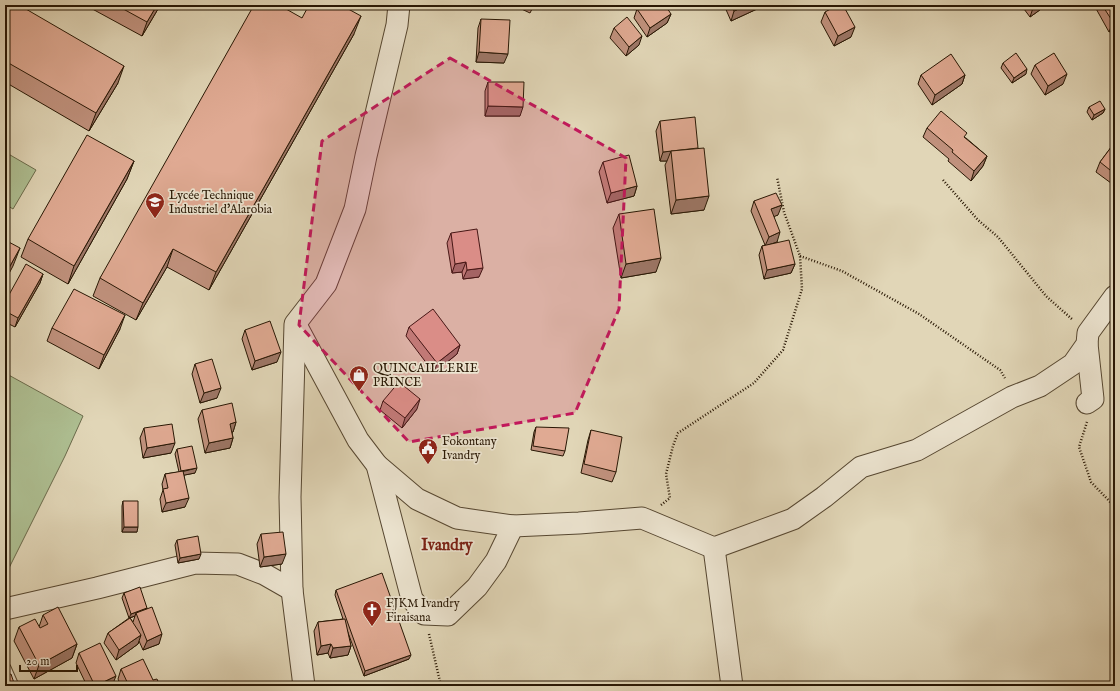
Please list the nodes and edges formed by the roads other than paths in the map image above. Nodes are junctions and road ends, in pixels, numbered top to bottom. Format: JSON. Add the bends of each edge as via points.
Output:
{"nodes":[{"id":1,"x":399,"y":5,"type":"edge"},
{"id":2,"x":1115,"y":296,"type":"edge"},
{"id":3,"x":295,"y":324,"type":"junction"},
{"id":4,"x":1088,"y":339,"type":"junction"},
{"id":5,"x":1090,"y":401,"type":"road end"},
{"id":6,"x":377,"y":465,"type":"junction"},
{"id":7,"x":513,"y":526,"type":"junction"},
{"id":8,"x":714,"y":548,"type":"junction"},
{"id":9,"x":292,"y":590,"type":"junction"},
{"id":10,"x":5,"y":609,"type":"edge"},
{"id":11,"x":5,"y":668,"type":"edge"},
{"id":12,"x":13,"y":686,"type":"edge"},
{"id":13,"x":304,"y":686,"type":"edge"},
{"id":14,"x":732,"y":686,"type":"edge"}],
"edges":[{"from":1,"to":3,"type":"street","via":[[397,25],[355,209],[326,284]]},
{"from":2,"to":4,"type":"street"},
{"from":3,"to":6,"type":"street","via":[[358,440]]},
{"from":3,"to":9,"type":"street","via":[[290,497]]},
{"from":4,"to":5,"type":"street"},
{"from":4,"to":8,"type":"street","via":[[1073,364],[1040,386],[1017,395],[917,450],[861,467],[793,519]]},
{"from":6,"to":7,"type":"street","via":[[417,499],[457,518]]},
{"from":6,"to":7,"type":"street","via":[[412,599],[424,614],[448,615],[478,587],[496,561]]},
{"from":7,"to":8,"type":"street","via":[[579,524],[642,518]]},
{"from":8,"to":14,"type":"street"},
{"from":9,"to":10,"type":"street","via":[[264,574],[238,564],[195,563]]},
{"from":9,"to":13,"type":"street"},
{"from":11,"to":12,"type":"lane"}]}
